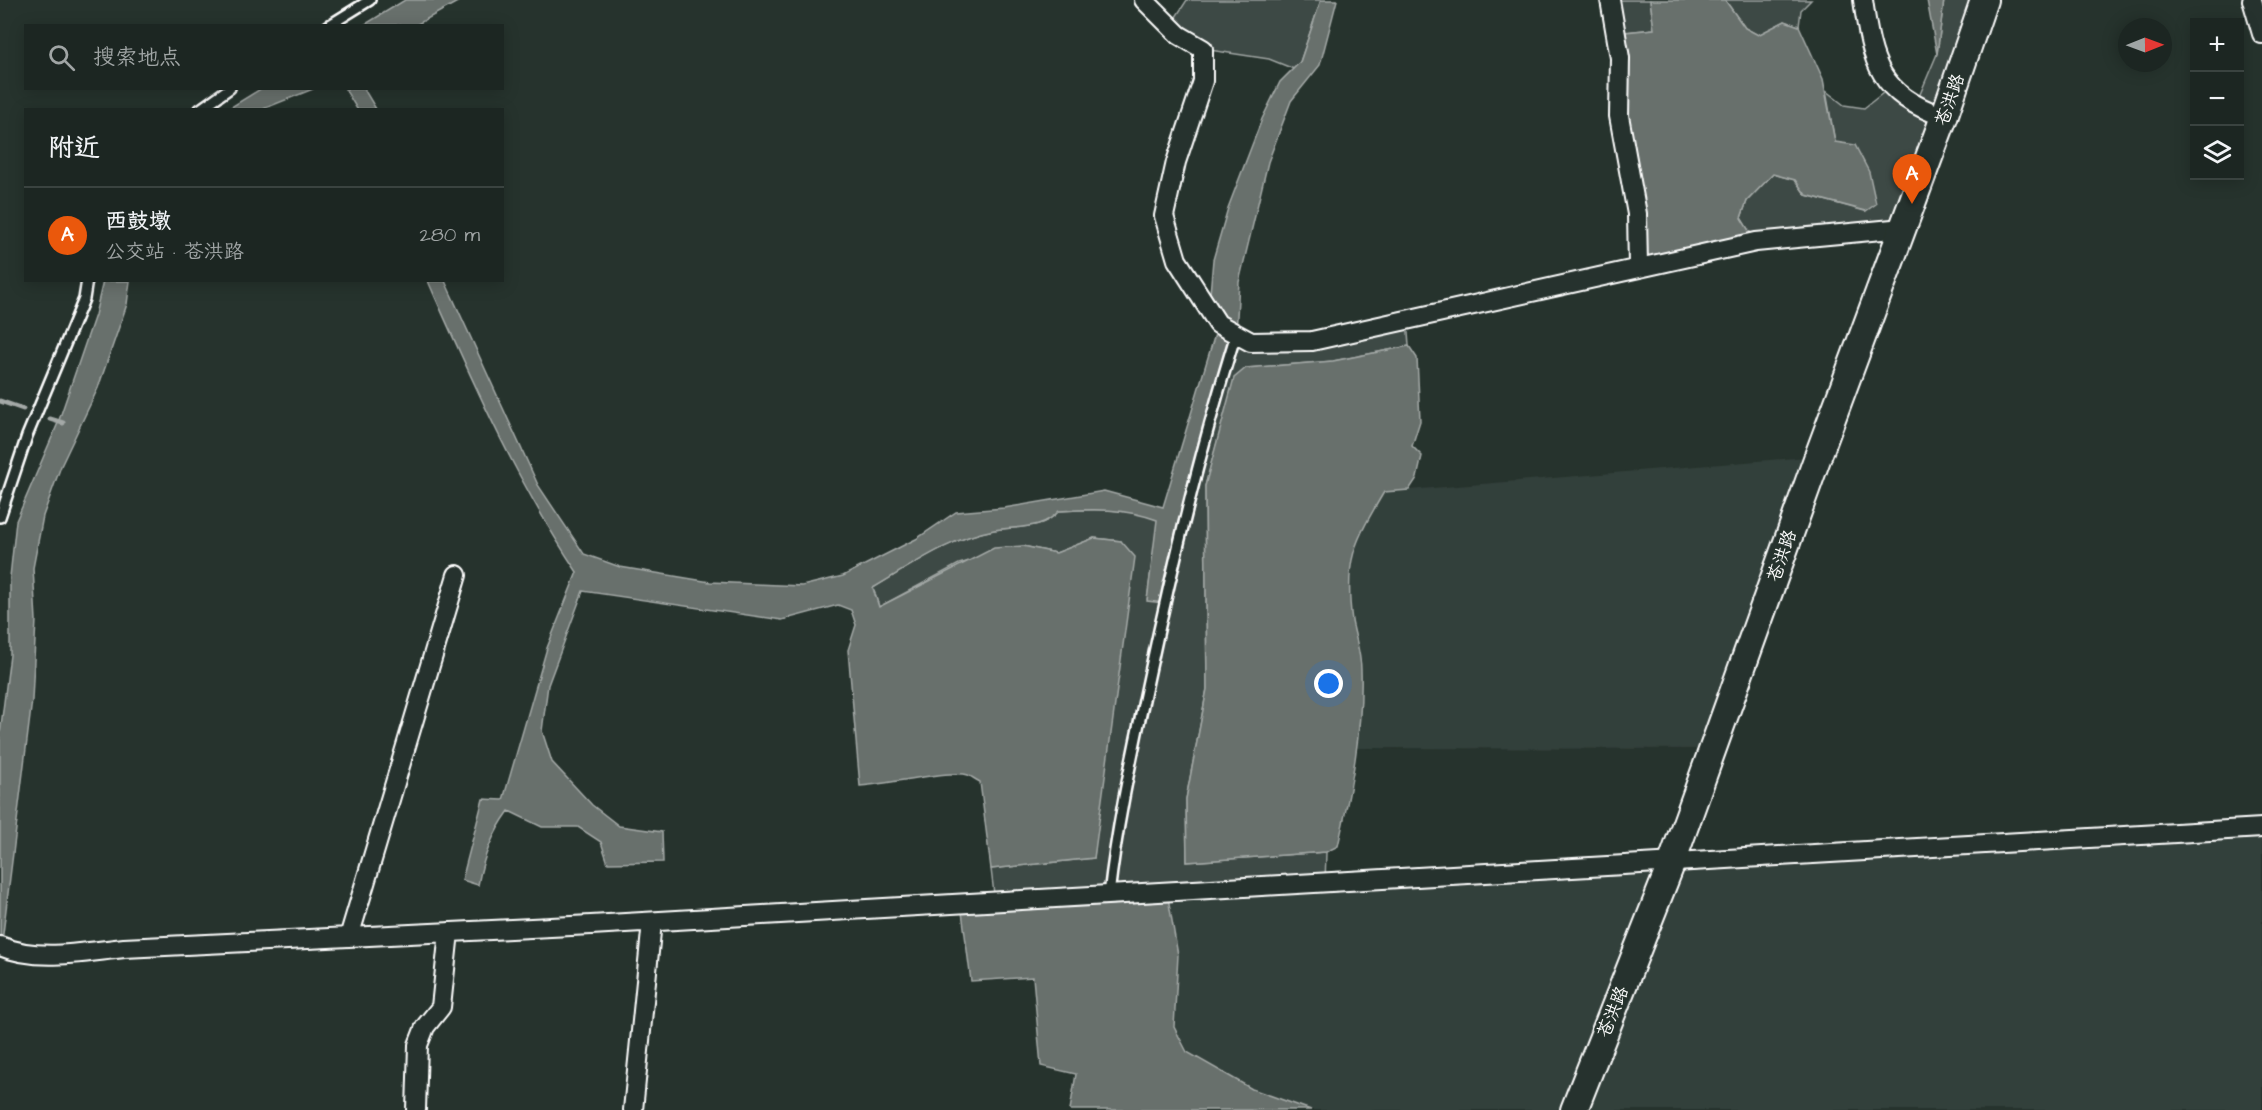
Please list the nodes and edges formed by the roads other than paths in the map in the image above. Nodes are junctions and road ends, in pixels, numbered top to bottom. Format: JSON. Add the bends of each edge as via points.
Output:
{"nodes":[{"id":1,"x":370,"y":0,"type":"edge"},
{"id":2,"x":1144,"y":0,"type":"edge"},
{"id":3,"x":1610,"y":0,"type":"edge"},
{"id":4,"x":1863,"y":0,"type":"edge"},
{"id":5,"x":1978,"y":0,"type":"edge"},
{"id":6,"x":1984,"y":0,"type":"edge"},
{"id":7,"x":2252,"y":0,"type":"edge"},
{"id":8,"x":331,"y":24,"type":"edge"},
{"id":9,"x":2262,"y":34,"type":"edge"},
{"id":10,"x":227,"y":90,"type":"edge"},
{"id":11,"x":202,"y":108,"type":"edge"},
{"id":12,"x":1941,"y":116,"type":"junction"},
{"id":13,"x":1899,"y":229,"type":"junction"},
{"id":14,"x":1638,"y":266,"type":"junction"},
{"id":15,"x":87,"y":282,"type":"edge"},
{"id":16,"x":1236,"y":334,"type":"junction"},
{"id":17,"x":0,"y":517,"type":"edge"},
{"id":18,"x":457,"y":576,"type":"dead end"},
{"id":19,"x":2262,"y":828,"type":"edge"},
{"id":20,"x":1670,"y":862,"type":"junction"},
{"id":21,"x":1109,"y":895,"type":"junction"},
{"id":22,"x":652,"y":922,"type":"junction"},
{"id":23,"x":449,"y":932,"type":"junction"},
{"id":24,"x":349,"y":937,"type":"junction"},
{"id":25,"x":1,"y":947,"type":"edge"},
{"id":26,"x":416,"y":1110,"type":"edge"},
{"id":27,"x":633,"y":1110,"type":"edge"},
{"id":28,"x":1572,"y":1110,"type":"edge"}],
"edges":[{"from":1,"to":8,"type":"lane"},
{"from":2,"to":16,"type":"street","via":[[1179,35],[1203,49],[1203,81],[1176,162],[1164,216],[1177,260],[1218,324]]},
{"from":3,"to":14,"type":"street","via":[[1620,58],[1619,116],[1637,214]]},
{"from":4,"to":12,"type":"street","via":[[1868,39],[1879,71],[1915,107]]},
{"from":5,"to":12,"type":"main road"},
{"from":6,"to":12,"type":"main road","name":"苍洪路"},
{"from":7,"to":9,"type":"street"},
{"from":10,"to":11,"type":"lane"},
{"from":12,"to":13,"type":"main road","name":"苍洪路"},
{"from":13,"to":14,"type":"street","via":[[1756,242]]},
{"from":13,"to":20,"type":"main road","name":"苍洪路"},
{"from":14,"to":16,"type":"street","via":[[1312,341],[1251,342]]},
{"from":15,"to":17,"type":"lane","via":[[84,299],[27,436]]},
{"from":16,"to":21,"type":"lane","via":[[1177,542],[1132,757]]},
{"from":18,"to":24,"type":"street"},
{"from":19,"to":20,"type":"street"},
{"from":20,"to":21,"type":"street"},
{"from":20,"to":28,"type":"main road","name":"苍洪路"},
{"from":21,"to":22,"type":"street"},
{"from":22,"to":23,"type":"street"},
{"from":22,"to":27,"type":"street"},
{"from":23,"to":24,"type":"street"},
{"from":23,"to":26,"type":"street","via":[[441,1007],[425,1027],[418,1045]]},
{"from":24,"to":25,"type":"street","via":[[54,955],[18,954]]}]}
